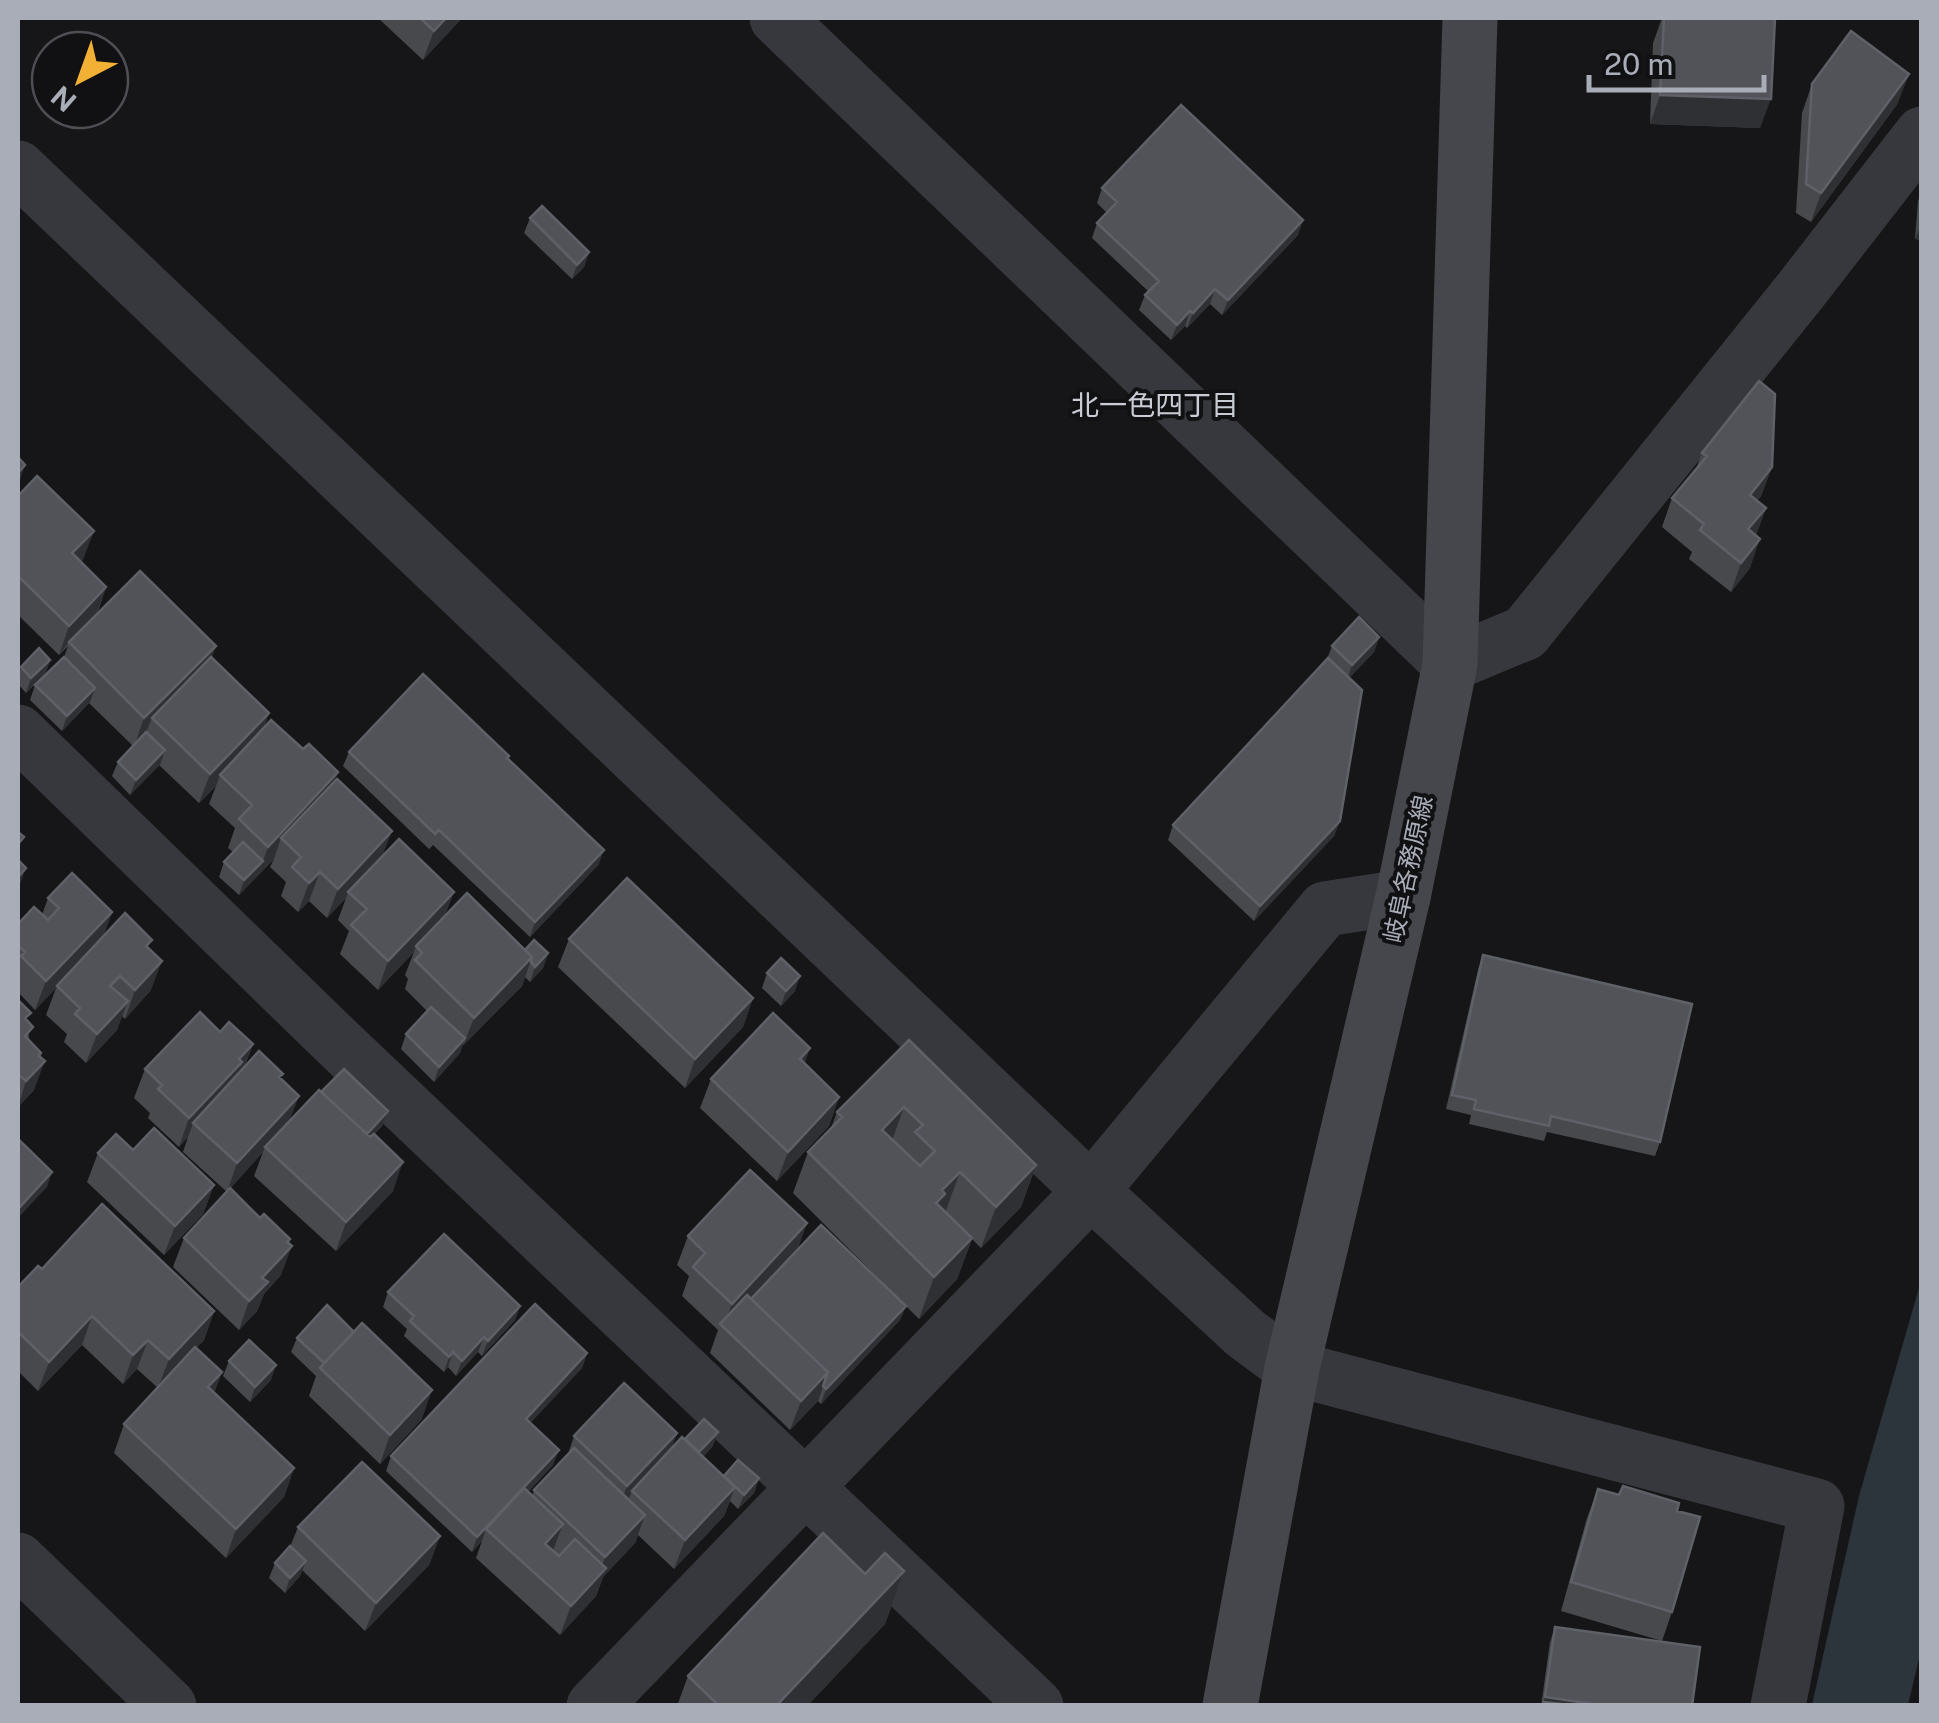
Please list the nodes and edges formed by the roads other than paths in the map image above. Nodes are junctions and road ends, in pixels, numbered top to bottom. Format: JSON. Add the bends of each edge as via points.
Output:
{"nodes":[{"id":1,"x":776,"y":18,"type":"edge"},
{"id":2,"x":1470,"y":18,"type":"edge"},
{"id":3,"x":1922,"y":134,"type":"edge"},
{"id":4,"x":18,"y":168,"type":"edge"},
{"id":5,"x":1450,"y":664,"type":"junction"},
{"id":6,"x":18,"y":732,"type":"edge"},
{"id":7,"x":1403,"y":897,"type":"junction"},
{"id":8,"x":1091,"y":1191,"type":"junction"},
{"id":9,"x":1292,"y":1368,"type":"junction"},
{"id":10,"x":804,"y":1488,"type":"junction"},
{"id":11,"x":18,"y":1560,"type":"edge"},
{"id":12,"x":169,"y":1706,"type":"edge"},
{"id":13,"x":594,"y":1706,"type":"edge"},
{"id":14,"x":1036,"y":1706,"type":"edge"},
{"id":15,"x":1230,"y":1706,"type":"edge"},
{"id":16,"x":1778,"y":1706,"type":"edge"}],
"edges":[{"from":1,"to":5,"type":"street"},
{"from":2,"to":5,"type":"main road","name":"岐阜各務原線"},
{"from":3,"to":5,"type":"street","via":[[1524,633]]},
{"from":4,"to":8,"type":"street"},
{"from":5,"to":7,"type":"main road","name":"岐阜各務原線"},
{"from":6,"to":10,"type":"street"},
{"from":7,"to":8,"type":"street","via":[[1324,909]]},
{"from":7,"to":9,"type":"main road","name":"岐阜各務原線"},
{"from":8,"to":9,"type":"street"},
{"from":8,"to":10,"type":"street"},
{"from":9,"to":15,"type":"main road","name":"岐阜各務原線"},
{"from":9,"to":16,"type":"street","via":[[1817,1506]]},
{"from":10,"to":13,"type":"street"},
{"from":10,"to":14,"type":"street"},
{"from":11,"to":12,"type":"street"}]}
